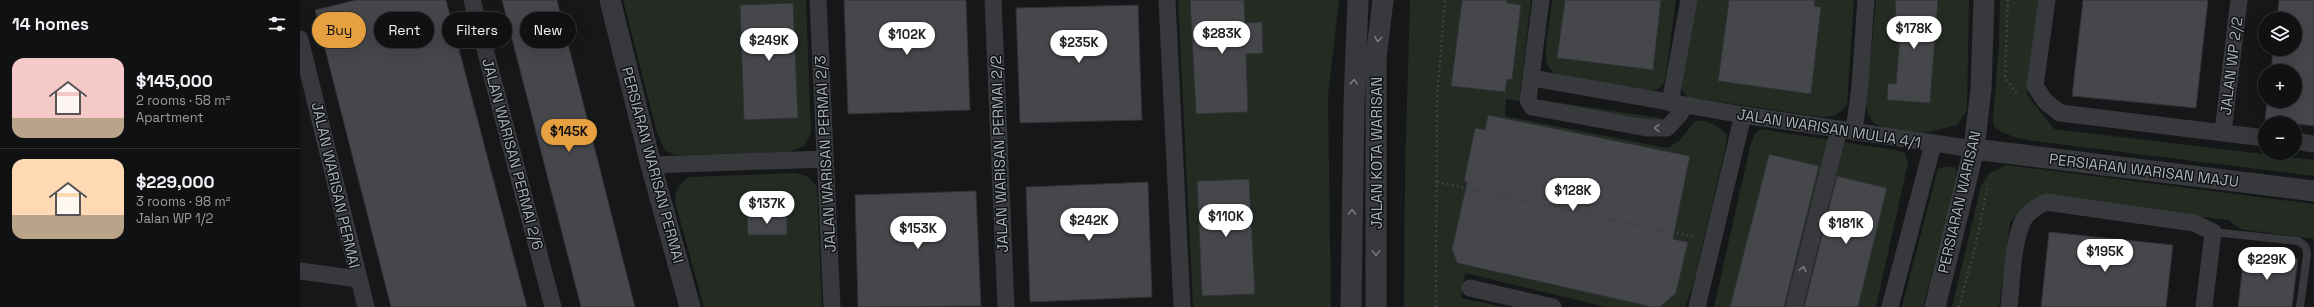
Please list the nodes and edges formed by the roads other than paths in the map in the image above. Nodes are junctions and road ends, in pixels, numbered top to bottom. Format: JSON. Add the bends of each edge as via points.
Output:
{"nodes":[{"id":1,"x":472,"y":0,"type":"edge"},
{"id":2,"x":610,"y":0,"type":"edge"},
{"id":3,"x":818,"y":0,"type":"edge"},
{"id":4,"x":993,"y":0,"type":"edge"},
{"id":5,"x":1167,"y":0,"type":"edge"},
{"id":6,"x":1358,"y":0,"type":"edge"},
{"id":7,"x":1383,"y":0,"type":"edge"},
{"id":8,"x":1541,"y":0,"type":"edge"},
{"id":9,"x":1689,"y":0,"type":"edge"},
{"id":10,"x":1866,"y":0,"type":"edge"},
{"id":11,"x":1984,"y":0,"type":"edge"},
{"id":12,"x":2047,"y":0,"type":"edge"},
{"id":13,"x":2239,"y":0,"type":"edge"},
{"id":14,"x":300,"y":39,"type":"edge"},
{"id":15,"x":1532,"y":78,"type":"junction"},
{"id":16,"x":307,"y":96,"type":"edge"},
{"id":17,"x":1677,"y":104,"type":"junction"},
{"id":18,"x":1743,"y":115,"type":"junction"},
{"id":19,"x":1846,"y":131,"type":"junction"},
{"id":20,"x":2223,"y":132,"type":"junction"},
{"id":21,"x":2258,"y":137,"type":"edge"},
{"id":22,"x":2302,"y":142,"type":"edge"},
{"id":23,"x":1933,"y":144,"type":"junction"},
{"id":24,"x":2314,"y":144,"type":"edge"},
{"id":25,"x":1974,"y":149,"type":"junction"},
{"id":26,"x":825,"y":159,"type":"junction"},
{"id":27,"x":651,"y":165,"type":"junction"},
{"id":28,"x":2314,"y":190,"type":"edge"},
{"id":29,"x":2213,"y":232,"type":"junction"},
{"id":30,"x":300,"y":271,"type":"edge"},
{"id":31,"x":358,"y":279,"type":"junction"},
{"id":32,"x":1470,"y":288,"type":"dead end"},
{"id":33,"x":366,"y":307,"type":"edge"},
{"id":34,"x":553,"y":307,"type":"edge"},
{"id":35,"x":690,"y":307,"type":"edge"},
{"id":36,"x":832,"y":307,"type":"edge"},
{"id":37,"x":1006,"y":307,"type":"edge"},
{"id":38,"x":1182,"y":307,"type":"edge"},
{"id":39,"x":1351,"y":307,"type":"edge"},
{"id":40,"x":1376,"y":307,"type":"edge"},
{"id":41,"x":1553,"y":307,"type":"edge"},
{"id":42,"x":1698,"y":307,"type":"edge"},
{"id":43,"x":1794,"y":307,"type":"edge"},
{"id":44,"x":1890,"y":307,"type":"edge"},
{"id":45,"x":1935,"y":307,"type":"edge"},
{"id":46,"x":2009,"y":307,"type":"edge"},
{"id":47,"x":2204,"y":307,"type":"edge"},
{"id":48,"x":2300,"y":307,"type":"edge"}],
"edges":[{"from":1,"to":34,"type":"street","name":"JALAN WARISAN PERMAI 2/6"},
{"from":2,"to":27,"type":"street","name":"PERSIARAN WARISAN PERMAI"},
{"from":3,"to":26,"type":"street","name":"JALAN WARISAN PERMAI 2/3"},
{"from":4,"to":37,"type":"street","name":"JALAN WARISAN PERMAI 2/2"},
{"from":5,"to":38,"type":"street"},
{"from":39,"to":6,"type":"street","name":"JALAN KOTA WARISAN","one_way":true},
{"from":7,"to":40,"type":"street","name":"JALAN KOTA WARISAN","one_way":true,"via":[[1376,58]]},
{"from":8,"to":15,"type":"street"},
{"from":9,"to":17,"type":"street"},
{"from":10,"to":19,"type":"street","via":[[1860,86]]},
{"from":11,"to":25,"type":"street","name":"PERSIARAN WARISAN","via":[[1981,89]]},
{"from":12,"to":20,"type":"street","via":[[2035,86],[2045,101],[2060,113]]},
{"from":13,"to":20,"type":"street","name":"JALAN WP 2/2"},
{"from":14,"to":16,"type":"street","name":"JALAN WARISAN PERMAI"},
{"from":15,"to":17,"type":"street","name":"JALAN WARISAN MULIA 4/1"},
{"from":17,"to":15,"type":"street","one_way":true,"via":[[1680,114],[1667,128],[1647,128],[1583,118],[1532,108],[1528,100]]},
{"from":16,"to":31,"type":"street","name":"JALAN WARISAN PERMAI"},
{"from":17,"to":18,"type":"street","name":"JALAN WARISAN MULIA 4/1"},
{"from":18,"to":19,"type":"street","name":"JALAN WARISAN MULIA 4/1"},
{"from":18,"to":42,"type":"street"},
{"from":19,"to":23,"type":"street","name":"JALAN WARISAN MULIA 4/1"},
{"from":43,"to":19,"type":"street","one_way":true},
{"from":20,"to":21,"type":"street"},
{"from":22,"to":24,"type":"street"},
{"from":23,"to":25,"type":"street","name":"JALAN WARISAN MULIA 4/1"},
{"from":23,"to":44,"type":"street"},
{"from":25,"to":28,"type":"street","name":"PERSIARAN WARISAN MAJU"},
{"from":25,"to":45,"type":"street","name":"PERSIARAN WARISAN"},
{"from":26,"to":27,"type":"street"},
{"from":26,"to":36,"type":"street","name":"JALAN WARISAN PERMAI 2/3"},
{"from":27,"to":35,"type":"street","name":"PERSIARAN WARISAN PERMAI"},
{"from":29,"to":46,"type":"street","via":[[2194,223],[2046,202],[2034,208],[2025,218],[2018,233]]},
{"from":29,"to":47,"type":"street"},
{"from":29,"to":48,"type":"lane","via":[[2303,244],[2307,248],[2307,255]]},
{"from":30,"to":31,"type":"street"},
{"from":31,"to":33,"type":"street","name":"JALAN WARISAN PERMAI"},
{"from":32,"to":41,"type":"street"}]}
